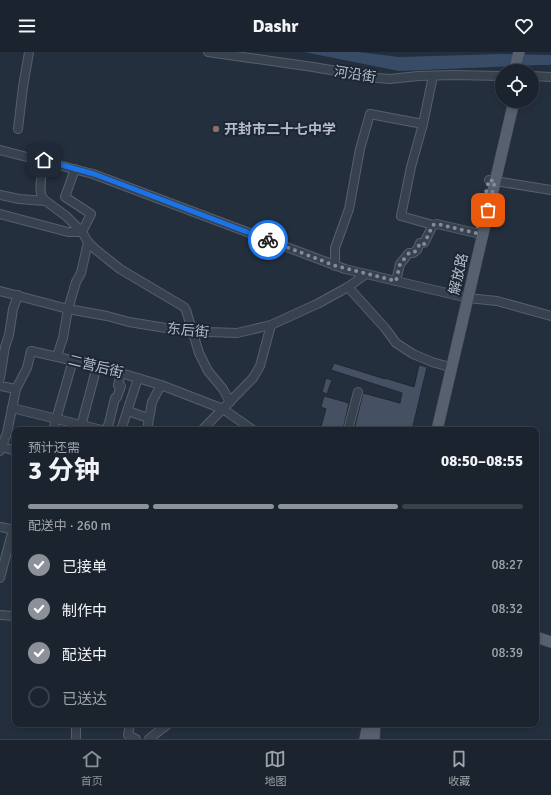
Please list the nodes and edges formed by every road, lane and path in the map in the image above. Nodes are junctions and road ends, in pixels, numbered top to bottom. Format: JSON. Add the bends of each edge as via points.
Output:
{"nodes":[{"id":1,"x":29,"y":52,"type":"edge"},
{"id":2,"x":208,"y":52,"type":"edge"},
{"id":3,"x":518,"y":52,"type":"edge"},
{"id":4,"x":526,"y":52,"type":"edge"},
{"id":5,"x":515,"y":64,"type":"edge"},
{"id":6,"x":523,"y":64,"type":"edge"},
{"id":7,"x":433,"y":76,"type":"junction"},
{"id":8,"x":495,"y":76,"type":"edge"},
{"id":9,"x":539,"y":76,"type":"edge"},
{"id":10,"x":551,"y":77,"type":"edge"},
{"id":11,"x":506,"y":108,"type":"edge"},
{"id":12,"x":512,"y":108,"type":"edge"},
{"id":13,"x":423,"y":124,"type":"junction"},
{"id":14,"x":18,"y":129,"type":"dead end"},
{"id":15,"x":0,"y":150,"type":"edge"},
{"id":16,"x":44,"y":160,"type":"junction"},
{"id":17,"x":75,"y":169,"type":"junction"},
{"id":18,"x":492,"y":180,"type":"junction"},
{"id":19,"x":551,"y":190,"type":"edge"},
{"id":20,"x":0,"y":195,"type":"edge"},
{"id":21,"x":45,"y":201,"type":"junction"},
{"id":22,"x":0,"y":214,"type":"edge"},
{"id":23,"x":433,"y":225,"type":"junction"},
{"id":24,"x":82,"y":232,"type":"junction"},
{"id":25,"x":476,"y":233,"type":"junction"},
{"id":26,"x":88,"y":242,"type":"junction"},
{"id":27,"x":336,"y":266,"type":"junction"},
{"id":28,"x":366,"y":274,"type":"junction"},
{"id":29,"x":396,"y":281,"type":"junction"},
{"id":30,"x":348,"y":287,"type":"junction"},
{"id":31,"x":0,"y":291,"type":"edge"},
{"id":32,"x":18,"y":295,"type":"junction"},
{"id":33,"x":465,"y":297,"type":"junction"},
{"id":34,"x":68,"y":309,"type":"junction"},
{"id":35,"x":551,"y":316,"type":"edge"},
{"id":36,"x":271,"y":325,"type":"junction"},
{"id":37,"x":192,"y":331,"type":"junction"},
{"id":38,"x":2,"y":346,"type":"edge"},
{"id":39,"x":57,"y":356,"type":"junction"},
{"id":40,"x":73,"y":360,"type":"junction"},
{"id":41,"x":97,"y":366,"type":"junction"},
{"id":42,"x":446,"y":366,"type":"junction"},
{"id":43,"x":121,"y":373,"type":"junction"},
{"id":44,"x":0,"y":378,"type":"edge"},
{"id":45,"x":138,"y":378,"type":"junction"},
{"id":46,"x":161,"y":385,"type":"junction"},
{"id":47,"x":0,"y":386,"type":"edge"},
{"id":48,"x":16,"y":389,"type":"junction"},
{"id":49,"x":358,"y":392,"type":"dead end"},
{"id":50,"x":230,"y":402,"type":"junction"},
{"id":51,"x":12,"y":408,"type":"junction"},
{"id":52,"x":223,"y":409,"type":"junction"},
{"id":53,"x":128,"y":411,"type":"junction"},
{"id":54,"x":57,"y":418,"type":"junction"},
{"id":55,"x":148,"y":418,"type":"junction"},
{"id":56,"x":54,"y":427,"type":"edge"},
{"id":57,"x":80,"y":427,"type":"edge"},
{"id":58,"x":107,"y":427,"type":"edge"},
{"id":59,"x":122,"y":427,"type":"edge"},
{"id":60,"x":147,"y":427,"type":"edge"},
{"id":61,"x":205,"y":427,"type":"edge"},
{"id":62,"x":249,"y":427,"type":"edge"},
{"id":63,"x":349,"y":427,"type":"edge"},
{"id":64,"x":432,"y":427,"type":"edge"},
{"id":65,"x":438,"y":427,"type":"edge"},
{"id":66,"x":4,"y":428,"type":"edge"},
{"id":67,"x":1,"y":448,"type":"edge"},
{"id":68,"x":12,"y":450,"type":"edge"},
{"id":69,"x":0,"y":527,"type":"edge"},
{"id":70,"x":12,"y":529,"type":"edge"},
{"id":71,"x":12,"y":536,"type":"edge"},
{"id":72,"x":0,"y":578,"type":"edge"},
{"id":73,"x":0,"y":615,"type":"edge"},
{"id":74,"x":12,"y":616,"type":"edge"},
{"id":75,"x":539,"y":637,"type":"edge"},
{"id":76,"x":551,"y":642,"type":"edge"},
{"id":77,"x":76,"y":727,"type":"edge"},
{"id":78,"x":129,"y":727,"type":"edge"},
{"id":79,"x":164,"y":727,"type":"edge"},
{"id":80,"x":368,"y":727,"type":"edge"},
{"id":81,"x":376,"y":727,"type":"edge"},
{"id":82,"x":76,"y":739,"type":"edge"},
{"id":83,"x":136,"y":739,"type":"edge"},
{"id":84,"x":150,"y":739,"type":"edge"},
{"id":85,"x":366,"y":739,"type":"edge"},
{"id":86,"x":374,"y":739,"type":"edge"}],
"edges":[{"from":1,"to":14,"type":"street"},
{"from":2,"to":7,"type":"street","name":"河沿街","via":[[378,78]]},
{"from":3,"to":5,"type":"main road"},
{"from":4,"to":6,"type":"main road"},
{"from":7,"to":8,"type":"street","name":"河沿街"},
{"from":7,"to":13,"type":"street"},
{"from":9,"to":10,"type":"street"},
{"from":11,"to":18,"type":"main road","name":"解放路"},
{"from":12,"to":18,"type":"main road","name":"解放路"},
{"from":13,"to":23,"type":"street","via":[[401,216]]},
{"from":13,"to":27,"type":"street","via":[[370,114],[360,149],[350,209],[335,248]]},
{"from":15,"to":16,"type":"street"},
{"from":16,"to":17,"type":"street"},
{"from":16,"to":21,"type":"street","via":[[41,196]]},
{"from":17,"to":24,"type":"street","via":[[65,197],[90,214]]},
{"from":17,"to":27,"type":"street"},
{"from":18,"to":19,"type":"street"},
{"from":18,"to":25,"type":"main road","name":"解放路"},
{"from":18,"to":33,"type":"main road","name":"解放路"},
{"from":20,"to":21,"type":"street"},
{"from":21,"to":24,"type":"street"},
{"from":22,"to":24,"type":"street","via":[[68,232]]},
{"from":23,"to":25,"type":"street"},
{"from":23,"to":29,"type":"street","via":[[424,244],[420,243],[417,250],[409,253],[400,264]]},
{"from":24,"to":26,"type":"street"},
{"from":25,"to":33,"type":"main road","name":"解放路"},
{"from":26,"to":34,"type":"street"},
{"from":26,"to":37,"type":"street","via":[[120,269],[184,307]]},
{"from":27,"to":28,"type":"street"},
{"from":28,"to":29,"type":"street"},
{"from":28,"to":30,"type":"street","name":"东后街"},
{"from":29,"to":33,"type":"street"},
{"from":30,"to":36,"type":"street","name":"东后街","via":[[319,304]]},
{"from":30,"to":42,"type":"street","via":[[396,343],[413,354]]},
{"from":31,"to":32,"type":"street","name":"东后街"},
{"from":32,"to":34,"type":"street","name":"东后街"},
{"from":32,"to":38,"type":"street","via":[[8,335]]},
{"from":33,"to":35,"type":"street","via":[[497,301]]},
{"from":33,"to":42,"type":"main road","name":"解放路"},
{"from":33,"to":65,"type":"main road","name":"解放路"},
{"from":34,"to":37,"type":"street","name":"东后街","via":[[128,322]]},
{"from":34,"to":39,"type":"street"},
{"from":36,"to":37,"type":"street","name":"东后街","via":[[237,333]]},
{"from":36,"to":50,"type":"street","via":[[256,374]]},
{"from":37,"to":50,"type":"street","via":[[208,371]]},
{"from":38,"to":44,"type":"street"},
{"from":39,"to":40,"type":"street","name":"二营后街"},
{"from":39,"to":48,"type":"street","name":"二营后街","via":[[31,351],[27,368]]},
{"from":40,"to":41,"type":"street","name":"二营后街"},
{"from":40,"to":54,"type":"street"},
{"from":41,"to":43,"type":"street","name":"二营后街"},
{"from":41,"to":57,"type":"street"},
{"from":42,"to":64,"type":"main road","name":"解放路"},
{"from":43,"to":45,"type":"street","name":"二营后街"},
{"from":43,"to":58,"type":"street","via":[[118,385],[121,386]]},
{"from":45,"to":46,"type":"street","name":"二营后街"},
{"from":45,"to":53,"type":"street"},
{"from":46,"to":52,"type":"street","name":"二营后街"},
{"from":46,"to":55,"type":"street","via":[[152,402]]},
{"from":47,"to":48,"type":"street"},
{"from":48,"to":51,"type":"street","name":"二营后街"},
{"from":49,"to":63,"type":"street"},
{"from":50,"to":52,"type":"street"},
{"from":51,"to":54,"type":"street"},
{"from":51,"to":66,"type":"street","name":"二营后街"},
{"from":52,"to":61,"type":"street"},
{"from":52,"to":62,"type":"street","name":"二营后街"},
{"from":53,"to":55,"type":"street"},
{"from":53,"to":59,"type":"street"},
{"from":54,"to":56,"type":"street"},
{"from":54,"to":57,"type":"street"},
{"from":55,"to":60,"type":"street"},
{"from":66,"to":67,"type":"street","name":"二营后街"},
{"from":67,"to":68,"type":"street"},
{"from":69,"to":70,"type":"street"},
{"from":71,"to":72,"type":"street"},
{"from":73,"to":74,"type":"street"},
{"from":75,"to":76,"type":"main road"},
{"from":77,"to":82,"type":"street"},
{"from":78,"to":83,"type":"street","via":[[128,735]]},
{"from":79,"to":84,"type":"street"},
{"from":80,"to":85,"type":"main road"},
{"from":81,"to":86,"type":"main road"}]}
